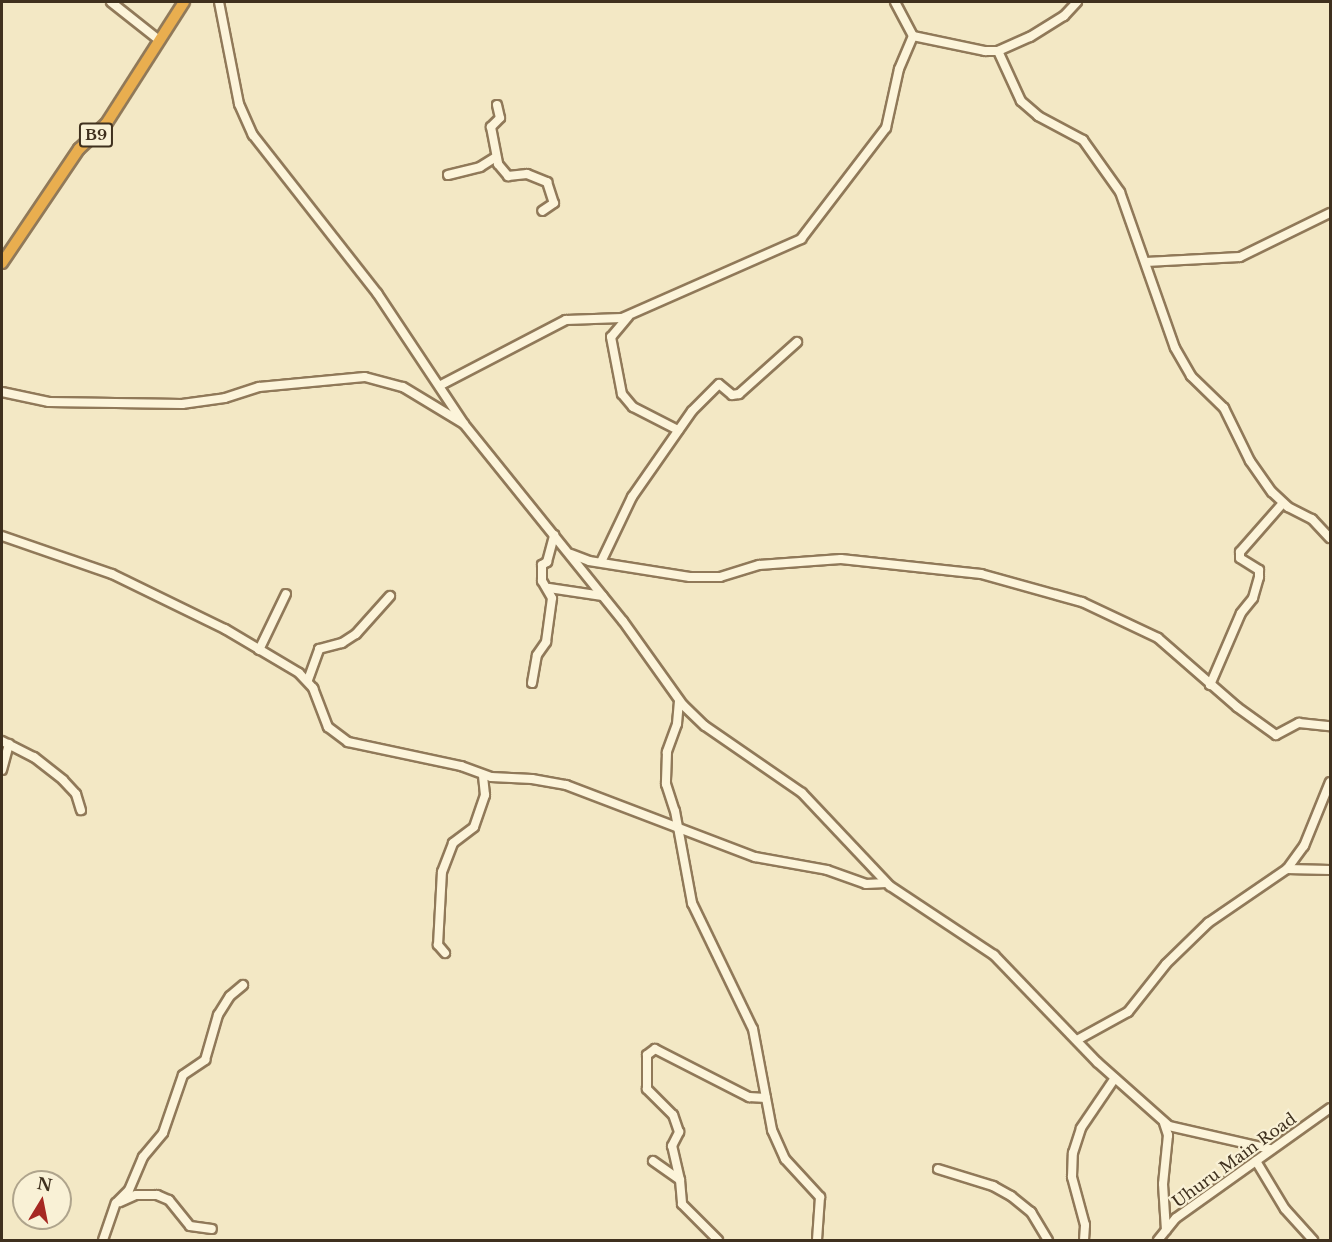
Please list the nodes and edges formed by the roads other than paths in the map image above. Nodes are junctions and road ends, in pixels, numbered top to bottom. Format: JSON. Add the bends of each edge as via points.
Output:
{"nodes":[{"id":1,"x":111,"y":2,"type":"edge"},
{"id":2,"x":184,"y":2,"type":"edge"},
{"id":3,"x":219,"y":2,"type":"edge"},
{"id":4,"x":895,"y":2,"type":"edge"},
{"id":5,"x":1077,"y":2,"type":"edge"},
{"id":6,"x":914,"y":36,"type":"junction"},
{"id":7,"x":159,"y":40,"type":"junction"},
{"id":8,"x":998,"y":51,"type":"junction"},
{"id":9,"x":497,"y":105,"type":"dead end"},
{"id":10,"x":496,"y":157,"type":"junction"},
{"id":11,"x":448,"y":175,"type":"dead end"},
{"id":12,"x":542,"y":211,"type":"dead end"},
{"id":13,"x":1330,"y":213,"type":"edge"},
{"id":14,"x":1146,"y":262,"type":"junction"},
{"id":15,"x":2,"y":263,"type":"edge"},
{"id":16,"x":631,"y":313,"type":"junction"},
{"id":17,"x":607,"y":318,"type":"junction"},
{"id":18,"x":614,"y":334,"type":"junction"},
{"id":19,"x":797,"y":342,"type":"dead end"},
{"id":20,"x":441,"y":385,"type":"junction"},
{"id":21,"x":2,"y":392,"type":"edge"},
{"id":22,"x":464,"y":424,"type":"junction"},
{"id":23,"x":678,"y":430,"type":"junction"},
{"id":24,"x":1283,"y":504,"type":"junction"},
{"id":25,"x":555,"y":535,"type":"junction"},
{"id":26,"x":2,"y":536,"type":"edge"},
{"id":27,"x":1330,"y":538,"type":"edge"},
{"id":28,"x":569,"y":554,"type":"junction"},
{"id":29,"x":599,"y":562,"type":"junction"},
{"id":30,"x":590,"y":579,"type":"junction"},
{"id":31,"x":549,"y":588,"type":"junction"},
{"id":32,"x":286,"y":594,"type":"dead end"},
{"id":33,"x":602,"y":596,"type":"junction"},
{"id":34,"x":390,"y":597,"type":"dead end"},
{"id":35,"x":259,"y":650,"type":"junction"},
{"id":36,"x":308,"y":680,"type":"junction"},
{"id":37,"x":532,"y":683,"type":"dead end"},
{"id":38,"x":1210,"y":685,"type":"junction"},
{"id":39,"x":678,"y":700,"type":"junction"},
{"id":40,"x":1330,"y":726,"type":"edge"},
{"id":41,"x":5,"y":742,"type":"edge"},
{"id":42,"x":2,"y":770,"type":"edge"},
{"id":43,"x":483,"y":776,"type":"junction"},
{"id":44,"x":1330,"y":782,"type":"edge"},
{"id":45,"x":81,"y":810,"type":"dead end"},
{"id":46,"x":680,"y":831,"type":"junction"},
{"id":47,"x":1287,"y":868,"type":"junction"},
{"id":48,"x":1330,"y":870,"type":"edge"},
{"id":49,"x":886,"y":883,"type":"junction"},
{"id":50,"x":445,"y":953,"type":"dead end"},
{"id":51,"x":243,"y":985,"type":"dead end"},
{"id":52,"x":1077,"y":1040,"type":"junction"},
{"id":53,"x":1115,"y":1078,"type":"junction"},
{"id":54,"x":766,"y":1098,"type":"junction"},
{"id":55,"x":1330,"y":1108,"type":"edge"},
{"id":56,"x":1164,"y":1122,"type":"junction"},
{"id":57,"x":1270,"y":1149,"type":"junction"},
{"id":58,"x":653,"y":1161,"type":"dead end"},
{"id":59,"x":1256,"y":1161,"type":"junction"},
{"id":60,"x":939,"y":1169,"type":"dead end"},
{"id":61,"x":680,"y":1180,"type":"junction"},
{"id":62,"x":116,"y":1203,"type":"junction"},
{"id":63,"x":212,"y":1229,"type":"dead end"},
{"id":64,"x":1166,"y":1231,"type":"junction"},
{"id":65,"x":103,"y":1240,"type":"edge"},
{"id":66,"x":718,"y":1240,"type":"edge"},
{"id":67,"x":817,"y":1240,"type":"edge"},
{"id":68,"x":1048,"y":1240,"type":"edge"},
{"id":69,"x":1084,"y":1240,"type":"edge"},
{"id":70,"x":1158,"y":1240,"type":"edge"},
{"id":71,"x":1313,"y":1240,"type":"edge"}],
"edges":[{"from":1,"to":7,"type":"street"},
{"from":2,"to":7,"type":"highway","number":"B9"},
{"from":3,"to":20,"type":"street","via":[[239,104],[254,135],[360,271]]},
{"from":4,"to":6,"type":"street"},
{"from":5,"to":8,"type":"street","via":[[1057,21]]},
{"from":6,"to":8,"type":"street"},
{"from":6,"to":16,"type":"street","via":[[899,69],[886,128],[801,239]]},
{"from":7,"to":15,"type":"highway","number":"B9","via":[[106,124],[80,149]]},
{"from":8,"to":14,"type":"street","via":[[1021,100],[1038,116],[1076,134],[1103,164],[1120,192]]},
{"from":9,"to":10,"type":"street","via":[[500,118],[491,127]]},
{"from":10,"to":11,"type":"street","via":[[480,167]]},
{"from":10,"to":12,"type":"street","via":[[502,173],[527,174],[547,182],[554,203]]},
{"from":13,"to":14,"type":"street","via":[[1240,257]]},
{"from":14,"to":24,"type":"street","via":[[1180,359],[1194,380],[1224,408],[1250,461]]},
{"from":16,"to":17,"type":"street"},
{"from":16,"to":18,"type":"street"},
{"from":17,"to":18,"type":"street","via":[[614,324]]},
{"from":17,"to":20,"type":"street","via":[[566,321]]},
{"from":18,"to":23,"type":"street","via":[[614,360],[626,401]]},
{"from":19,"to":23,"type":"street","via":[[736,396],[718,384]]},
{"from":20,"to":22,"type":"street"},
{"from":21,"to":22,"type":"street","via":[[49,402],[182,404],[225,398],[259,387],[364,377],[403,387]]},
{"from":22,"to":25,"type":"street"},
{"from":23,"to":29,"type":"street","via":[[632,497]]},
{"from":24,"to":27,"type":"street","via":[[1312,519]]},
{"from":24,"to":38,"type":"street","via":[[1240,552],[1240,558],[1259,570],[1259,577],[1253,598],[1241,613]]},
{"from":25,"to":28,"type":"street"},
{"from":25,"to":31,"type":"street","via":[[541,576]]},
{"from":26,"to":35,"type":"street","via":[[112,574],[225,629]]},
{"from":28,"to":29,"type":"street"},
{"from":28,"to":30,"type":"street"},
{"from":29,"to":30,"type":"street"},
{"from":29,"to":38,"type":"street","via":[[711,578],[759,565],[840,559],[971,572],[1082,602],[1158,638]]},
{"from":30,"to":33,"type":"street"},
{"from":31,"to":33,"type":"street"},
{"from":31,"to":37,"type":"street","via":[[552,598],[546,642],[537,655]]},
{"from":32,"to":35,"type":"street"},
{"from":33,"to":39,"type":"street"},
{"from":34,"to":36,"type":"street","via":[[356,634],[342,643],[319,649]]},
{"from":35,"to":36,"type":"street"},
{"from":36,"to":43,"type":"street","via":[[324,722],[340,739],[460,766]]},
{"from":38,"to":40,"type":"street","via":[[1276,735],[1299,723]]},
{"from":39,"to":46,"type":"street","via":[[680,710],[667,752],[666,774]]},
{"from":39,"to":49,"type":"street","via":[[705,726],[802,793]]},
{"from":41,"to":42,"type":"street"},
{"from":41,"to":45,"type":"street","via":[[34,757],[63,780],[76,794]]},
{"from":43,"to":46,"type":"street","via":[[566,785]]},
{"from":43,"to":50,"type":"street","via":[[485,795],[474,827],[453,843],[442,872],[438,945]]},
{"from":44,"to":47,"type":"street","via":[[1304,846]]},
{"from":46,"to":49,"type":"street","via":[[720,841],[766,860],[827,870],[866,884]]},
{"from":46,"to":54,"type":"street","via":[[692,903],[753,1029]]},
{"from":47,"to":48,"type":"street"},
{"from":47,"to":52,"type":"street","via":[[1209,923],[1166,964],[1125,1014]]},
{"from":49,"to":52,"type":"street","via":[[988,950]]},
{"from":51,"to":62,"type":"street","via":[[218,1015],[205,1060],[183,1075],[163,1133],[143,1157],[129,1190]]},
{"from":52,"to":53,"type":"street"},
{"from":53,"to":56,"type":"street"},
{"from":53,"to":69,"type":"street","via":[[1081,1128],[1073,1153],[1072,1177],[1085,1225]]},
{"from":54,"to":61,"type":"street","via":[[749,1097],[655,1049],[647,1055],[647,1089],[673,1115],[680,1132],[672,1146]]},
{"from":54,"to":67,"type":"street","via":[[772,1130],[785,1159],[820,1197]]},
{"from":55,"to":57,"type":"street","name":"Uhuru Main Road"},
{"from":56,"to":57,"type":"street","via":[[1197,1135]]},
{"from":56,"to":64,"type":"street","via":[[1168,1135],[1163,1177]]},
{"from":57,"to":59,"type":"street","name":"Uhuru Main Road"},
{"from":58,"to":61,"type":"street"},
{"from":59,"to":64,"type":"street","name":"Uhuru Main Road","via":[[1176,1218]]},
{"from":59,"to":71,"type":"street","via":[[1285,1209]]},
{"from":60,"to":68,"type":"street","via":[[993,1186],[1020,1202],[1040,1224]]},
{"from":61,"to":66,"type":"street","via":[[682,1204]]},
{"from":62,"to":63,"type":"street","via":[[136,1195],[157,1195],[169,1200],[190,1226]]},
{"from":62,"to":65,"type":"street"},
{"from":64,"to":70,"type":"street","name":"Uhuru Main Road"}]}
